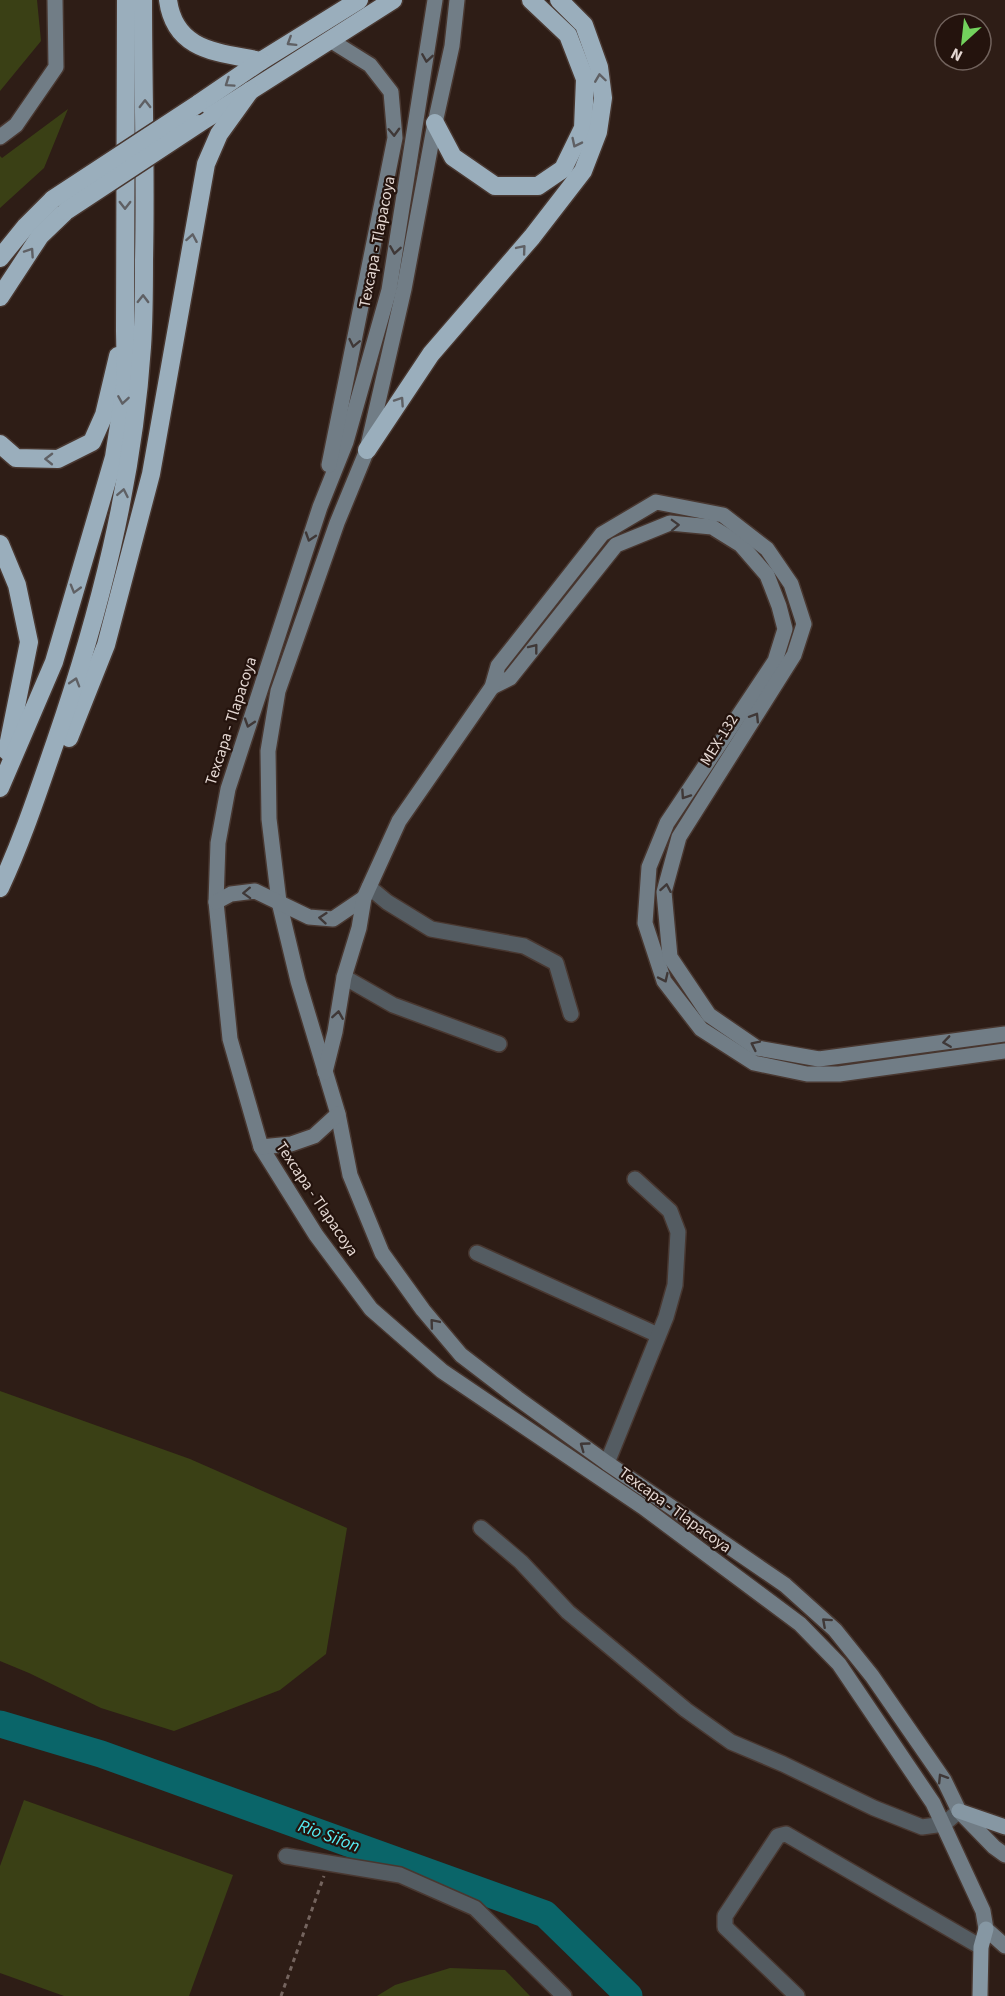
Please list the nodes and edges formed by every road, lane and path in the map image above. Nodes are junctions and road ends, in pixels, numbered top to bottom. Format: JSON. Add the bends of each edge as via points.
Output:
{"nodes":[{"id":1,"x":55,"y":0,"type":"edge"},
{"id":2,"x":126,"y":0,"type":"edge"},
{"id":3,"x":143,"y":0,"type":"edge"},
{"id":4,"x":168,"y":0,"type":"edge"},
{"id":5,"x":342,"y":0,"type":"edge"},
{"id":6,"x":359,"y":0,"type":"edge"},
{"id":7,"x":435,"y":0,"type":"edge"},
{"id":8,"x":457,"y":0,"type":"edge"},
{"id":9,"x":531,"y":0,"type":"edge"},
{"id":10,"x":559,"y":0,"type":"edge"},
{"id":11,"x":390,"y":1,"type":"edge"},
{"id":12,"x":326,"y":21,"type":"junction"},
{"id":13,"x":330,"y":40,"type":"junction"},
{"id":14,"x":261,"y":61,"type":"junction"},
{"id":15,"x":250,"y":91,"type":"junction"},
{"id":16,"x":435,"y":123,"type":"junction"},
{"id":17,"x":0,"y":137,"type":"edge"},
{"id":18,"x":60,"y":205,"type":"junction"},
{"id":19,"x":0,"y":258,"type":"edge"},
{"id":20,"x":0,"y":297,"type":"edge"},
{"id":21,"x":124,"y":331,"type":"junction"},
{"id":22,"x":0,"y":444,"type":"edge"},
{"id":23,"x":367,"y":450,"type":"junction"},
{"id":24,"x":320,"y":507,"type":"junction"},
{"id":25,"x":0,"y":544,"type":"edge"},
{"id":26,"x":492,"y":687,"type":"junction"},
{"id":27,"x":0,"y":788,"type":"edge"},
{"id":28,"x":23,"y":837,"type":"junction"},
{"id":29,"x":0,"y":888,"type":"edge"},
{"id":30,"x":366,"y":892,"type":"junction"},
{"id":31,"x":216,"y":902,"type":"junction"},
{"id":32,"x":279,"y":902,"type":"junction"},
{"id":33,"x":344,"y":977,"type":"junction"},
{"id":34,"x":571,"y":1014,"type":"dead end"},
{"id":35,"x":1005,"y":1034,"type":"edge"},
{"id":36,"x":499,"y":1044,"type":"dead end"},
{"id":37,"x":1005,"y":1051,"type":"edge"},
{"id":38,"x":325,"y":1072,"type":"junction"},
{"id":39,"x":338,"y":1114,"type":"junction"},
{"id":40,"x":261,"y":1147,"type":"junction"},
{"id":41,"x":635,"y":1179,"type":"dead end"},
{"id":42,"x":477,"y":1253,"type":"dead end"},
{"id":43,"x":658,"y":1335,"type":"junction"},
{"id":44,"x":607,"y":1463,"type":"junction"},
{"id":45,"x":481,"y":1528,"type":"dead end"},
{"id":46,"x":959,"y":1811,"type":"junction"},
{"id":47,"x":944,"y":1824,"type":"junction"},
{"id":48,"x":1005,"y":1827,"type":"edge"},
{"id":49,"x":1005,"y":1855,"type":"edge"},
{"id":50,"x":286,"y":1856,"type":"dead end"},
{"id":51,"x":329,"y":1863,"type":"junction"},
{"id":52,"x":986,"y":1929,"type":"junction"},
{"id":53,"x":1005,"y":1946,"type":"edge"},
{"id":54,"x":981,"y":1947,"type":"junction"},
{"id":55,"x":281,"y":1996,"type":"edge"},
{"id":56,"x":564,"y":1996,"type":"edge"},
{"id":57,"x":797,"y":1996,"type":"edge"},
{"id":58,"x":980,"y":1996,"type":"edge"}],
"edges":[{"from":1,"to":17,"type":"main road","via":[[56,67],[16,125]]},
{"from":2,"to":21,"type":"highway","one_way":true},
{"from":28,"to":3,"type":"highway","one_way":true,"via":[[101,593],[125,484],[137,404],[145,225]]},
{"from":4,"to":14,"type":"highway","via":[[170,15],[183,37],[210,50]]},
{"from":5,"to":12,"type":"main road"},
{"from":6,"to":12,"type":"highway"},
{"from":7,"to":24,"type":"main road","name":"Texcapa - Tlapacoya","one_way":true,"via":[[389,290],[345,442]]},
{"from":8,"to":16,"type":"main road","name":"Texcapa - Tlapacoya","via":[[452,46]]},
{"from":9,"to":16,"type":"highway","one_way":true,"via":[[568,35],[585,79],[583,128],[563,170],[538,186],[495,186],[453,157]]},
{"from":23,"to":10,"type":"highway","one_way":true,"via":[[431,354],[583,171],[598,132],[602,88],[584,25]]},
{"from":11,"to":13,"type":"highway"},
{"from":12,"to":14,"type":"highway","one_way":true},
{"from":13,"to":15,"type":"highway"},
{"from":13,"to":24,"type":"main road","one_way":true,"via":[[370,65],[391,92],[395,138]]},
{"from":14,"to":18,"type":"highway","one_way":true,"bridge":true},
{"from":15,"to":18,"type":"highway","bridge":true},
{"from":28,"to":15,"type":"highway","one_way":true,"via":[[43,804],[106,645],[151,474],[206,164],[219,134]]},
{"from":16,"to":23,"type":"main road","name":"Texcapa - Tlapacoya","via":[[404,289]]},
{"from":18,"to":19,"type":"highway","via":[[26,226]]},
{"from":20,"to":18,"type":"highway","one_way":true},
{"from":21,"to":22,"type":"highway","one_way":true,"via":[[104,415],[92,442],[58,459],[16,458]]},
{"from":21,"to":27,"type":"highway","one_way":true,"via":[[126,380],[114,457],[54,662]]},
{"from":23,"to":32,"type":"main road","name":"Texcapa - Tlapacoya","via":[[278,691],[268,751],[269,819]]},
{"from":24,"to":31,"type":"main road","name":"Texcapa - Tlapacoya","one_way":true,"via":[[228,789],[219,843]]},
{"from":25,"to":27,"type":"highway","via":[[17,585],[29,642]]},
{"from":26,"to":30,"type":"main road","name":"MEX-132","via":[[399,820]]},
{"from":35,"to":26,"type":"main road","name":"MEX-132","one_way":true,"via":[[819,1059],[757,1048],[709,1015],[670,957],[664,892],[679,837],[794,655],[804,624],[791,584],[767,549],[723,515],[656,502],[602,534],[498,666]]},
{"from":26,"to":37,"type":"main road","name":"MEX-132","one_way":true,"via":[[510,678],[616,545],[670,523],[712,527],[741,545],[767,575],[785,628],[775,661],[667,823],[649,867],[645,923],[664,981],[701,1029],[754,1063],[807,1074],[839,1074]]},
{"from":28,"to":29,"type":"highway"},
{"from":30,"to":32,"type":"main road","one_way":true,"via":[[333,919],[309,917]]},
{"from":30,"to":33,"type":"main road","name":"MEX-132"},
{"from":30,"to":34,"type":"street","via":[[431,929],[524,946],[556,963]]},
{"from":32,"to":31,"type":"main road","one_way":true,"via":[[255,891],[231,894]]},
{"from":31,"to":40,"type":"main road","name":"Texcapa - Tlapacoya","via":[[230,1039]]},
{"from":32,"to":38,"type":"main road","name":"Texcapa - Tlapacoya"},
{"from":33,"to":36,"type":"street","via":[[393,1005]]},
{"from":38,"to":33,"type":"main road","name":"MEX-132","one_way":true},
{"from":38,"to":39,"type":"main road","name":"Texcapa - Tlapacoya"},
{"from":39,"to":40,"type":"main road","via":[[314,1136],[291,1144]]},
{"from":44,"to":39,"type":"main road","name":"Texcapa - Tlapacoya","one_way":true,"via":[[461,1355],[423,1310],[382,1253],[350,1175]]},
{"from":40,"to":47,"type":"main road","name":"Texcapa - Tlapacoya","via":[[316,1235],[371,1309],[442,1371],[643,1507],[800,1624],[839,1664]]},
{"from":41,"to":43,"type":"street","via":[[670,1211],[678,1232],[675,1285]]},
{"from":42,"to":43,"type":"street"},
{"from":43,"to":44,"type":"street"},
{"from":46,"to":44,"type":"main road","name":"Texcapa - Tlapacoya","one_way":true,"via":[[944,1780],[835,1630],[784,1585]]},
{"from":45,"to":47,"type":"street","via":[[521,1562],[568,1612],[730,1742],[922,1827]]},
{"from":46,"to":47,"type":"street"},
{"from":46,"to":48,"type":"main road"},
{"from":46,"to":49,"type":"main road","name":"Texcapa - Tlapacoya"},
{"from":47,"to":52,"type":"main road","name":"Texcapa - Tlapacoya","via":[[983,1911]]},
{"from":50,"to":51,"type":"street"},
{"from":51,"to":55,"type":"path"},
{"from":51,"to":56,"type":"street","via":[[400,1875],[475,1908]]},
{"from":52,"to":53,"type":"main road"},
{"from":52,"to":54,"type":"main road"},
{"from":54,"to":57,"type":"street","via":[[786,1834],[778,1836],[725,1917],[725,1926]]},
{"from":54,"to":58,"type":"main road"}]}
